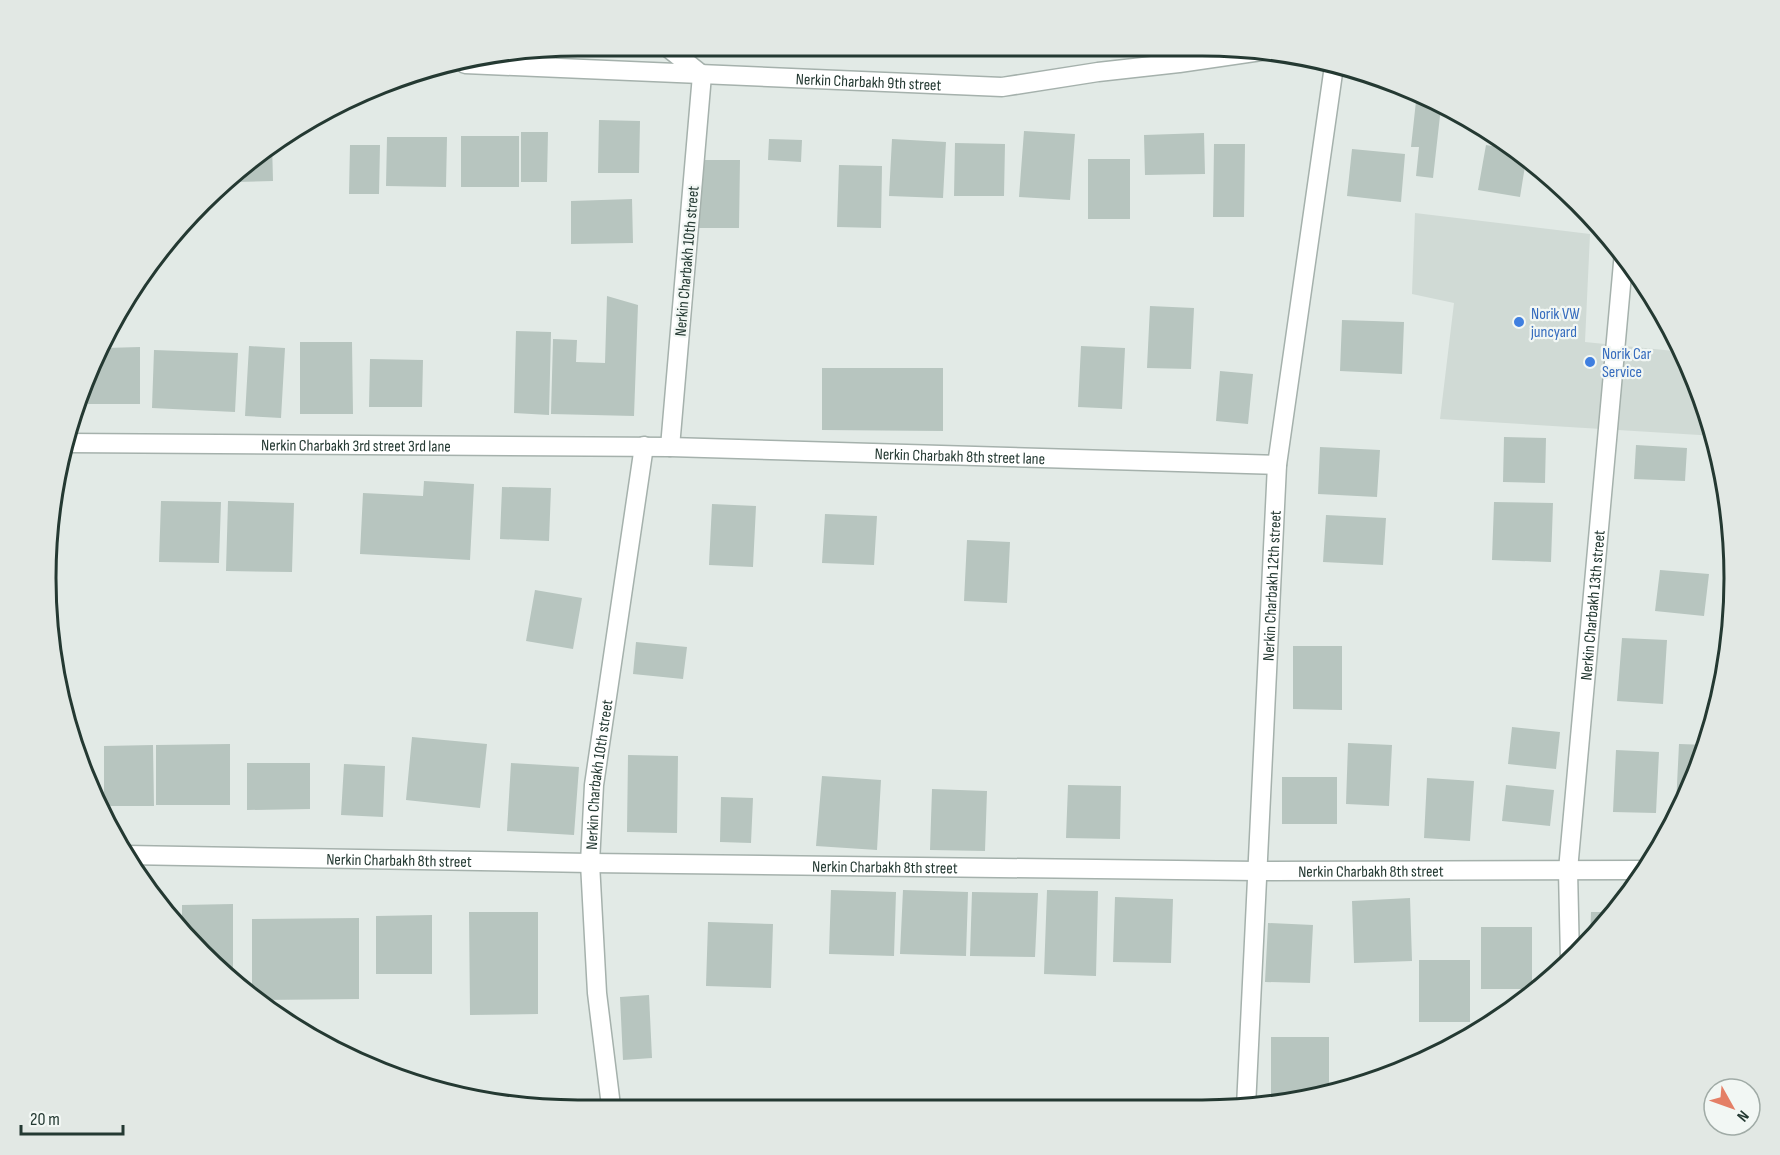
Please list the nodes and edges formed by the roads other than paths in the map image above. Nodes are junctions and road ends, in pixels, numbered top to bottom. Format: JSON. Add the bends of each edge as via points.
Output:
{"nodes":[{"id":1,"x":678,"y":56,"type":"edge"},
{"id":2,"x":1223,"y":57,"type":"edge"},
{"id":3,"x":483,"y":65,"type":"edge"},
{"id":4,"x":1334,"y":72,"type":"edge"},
{"id":5,"x":702,"y":75,"type":"junction"},
{"id":6,"x":1623,"y":268,"type":"edge"},
{"id":7,"x":73,"y":443,"type":"edge"},
{"id":8,"x":644,"y":446,"type":"junction"},
{"id":9,"x":670,"y":447,"type":"junction"},
{"id":10,"x":1277,"y":465,"type":"junction"},
{"id":11,"x":135,"y":855,"type":"edge"},
{"id":12,"x":590,"y":863,"type":"junction"},
{"id":13,"x":1568,"y":870,"type":"junction"},
{"id":14,"x":1636,"y":870,"type":"edge"},
{"id":15,"x":1257,"y":871,"type":"junction"},
{"id":16,"x":1570,"y":949,"type":"edge"},
{"id":17,"x":1246,"y":1097,"type":"edge"},
{"id":18,"x":610,"y":1100,"type":"edge"}],
"edges":[{"from":1,"to":5,"type":"street"},
{"from":2,"to":5,"type":"street","name":"Nerkin Charbakh 9th street","via":[[1002,87]]},
{"from":3,"to":5,"type":"street","name":"Nerkin Charbakh 9th street"},
{"from":4,"to":10,"type":"street","name":"Nerkin Charbakh 12th street"},
{"from":5,"to":9,"type":"street","name":"Nerkin Charbakh 10th street"},
{"from":6,"to":13,"type":"street","name":"Nerkin Charbakh 13th street"},
{"from":7,"to":8,"type":"street","name":"Nerkin Charbakh 3rd street 3rd lane"},
{"from":8,"to":9,"type":"street","name":"Nerkin Charbakh 8th street lane"},
{"from":8,"to":12,"type":"street","name":"Nerkin Charbakh 10th street","via":[[594,785]]},
{"from":9,"to":10,"type":"street","name":"Nerkin Charbakh 8th street lane"},
{"from":10,"to":15,"type":"street","name":"Nerkin Charbakh 12th street"},
{"from":11,"to":12,"type":"street","name":"Nerkin Charbakh 8th street"},
{"from":12,"to":15,"type":"street","name":"Nerkin Charbakh 8th street"},
{"from":12,"to":18,"type":"street","name":"Nerkin Charbakh 10th street","via":[[597,993]]},
{"from":13,"to":14,"type":"street","name":"Nerkin Charbakh 8th street"},
{"from":13,"to":15,"type":"street","name":"Nerkin Charbakh 8th street"},
{"from":13,"to":16,"type":"street","name":"Nerkin Charbakh 13th street"},
{"from":15,"to":17,"type":"street","name":"Nerkin Charbakh 12th street"}]}
